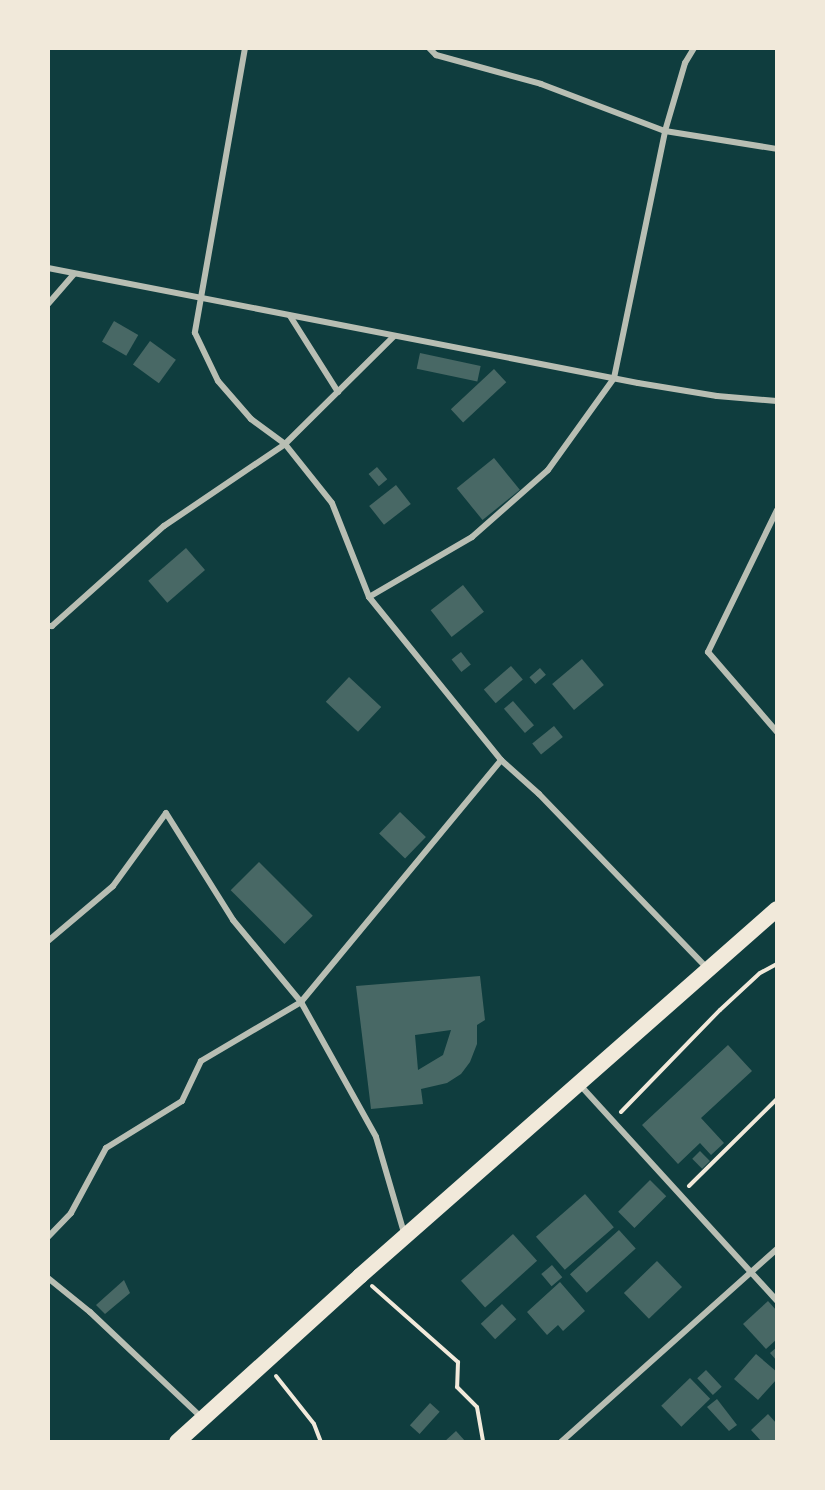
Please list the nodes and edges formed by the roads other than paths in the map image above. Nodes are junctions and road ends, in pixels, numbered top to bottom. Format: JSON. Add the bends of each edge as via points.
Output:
{"nodes":[{"id":1,"x":245,"y":48,"type":"edge"},
{"id":2,"x":429,"y":48,"type":"edge"},
{"id":3,"x":694,"y":48,"type":"edge"},
{"id":4,"x":665,"y":131,"type":"junction"},
{"id":5,"x":777,"y":149,"type":"edge"},
{"id":6,"x":48,"y":268,"type":"edge"},
{"id":7,"x":74,"y":274,"type":"junction"},
{"id":8,"x":202,"y":299,"type":"junction"},
{"id":9,"x":48,"y":304,"type":"edge"},
{"id":10,"x":290,"y":316,"type":"junction"},
{"id":11,"x":394,"y":336,"type":"junction"},
{"id":12,"x":614,"y":378,"type":"junction"},
{"id":13,"x":338,"y":392,"type":"junction"},
{"id":14,"x":777,"y":401,"type":"edge"},
{"id":15,"x":285,"y":444,"type":"junction"},
{"id":16,"x":777,"y":510,"type":"edge"},
{"id":17,"x":369,"y":597,"type":"junction"},
{"id":18,"x":48,"y":626,"type":"edge"},
{"id":19,"x":777,"y":732,"type":"edge"},
{"id":20,"x":501,"y":760,"type":"junction"},
{"id":21,"x":777,"y":909,"type":"edge"},
{"id":22,"x":48,"y":941,"type":"edge"},
{"id":23,"x":709,"y":970,"type":"junction"},
{"id":24,"x":301,"y":1002,"type":"junction"},
{"id":25,"x":580,"y":1085,"type":"junction"},
{"id":26,"x":48,"y":1237,"type":"edge"},
{"id":27,"x":405,"y":1237,"type":"junction"},
{"id":28,"x":777,"y":1249,"type":"edge"},
{"id":29,"x":751,"y":1272,"type":"junction"},
{"id":30,"x":48,"y":1278,"type":"edge"},
{"id":31,"x":777,"y":1301,"type":"edge"},
{"id":32,"x":204,"y":1420,"type":"junction"},
{"id":33,"x":177,"y":1442,"type":"edge"},
{"id":34,"x":561,"y":1442,"type":"edge"}],
"edges":[{"from":1,"to":8,"type":"street"},
{"from":2,"to":4,"type":"street","via":[[436,55],[541,84]]},
{"from":3,"to":4,"type":"street"},
{"from":4,"to":5,"type":"street"},
{"from":4,"to":12,"type":"street"},
{"from":6,"to":7,"type":"street"},
{"from":7,"to":8,"type":"street"},
{"from":7,"to":9,"type":"street"},
{"from":8,"to":10,"type":"street"},
{"from":8,"to":15,"type":"street","via":[[195,333],[218,381],[251,419]]},
{"from":10,"to":11,"type":"street"},
{"from":10,"to":13,"type":"street"},
{"from":11,"to":12,"type":"street"},
{"from":11,"to":13,"type":"street"},
{"from":12,"to":14,"type":"street","via":[[717,396]]},
{"from":12,"to":17,"type":"street","via":[[548,470],[472,537]]},
{"from":13,"to":15,"type":"street"},
{"from":15,"to":17,"type":"street","via":[[332,503]]},
{"from":15,"to":18,"type":"street","via":[[164,526]]},
{"from":16,"to":19,"type":"street","via":[[708,652]]},
{"from":17,"to":20,"type":"street"},
{"from":20,"to":23,"type":"street","via":[[539,794]]},
{"from":20,"to":24,"type":"street"},
{"from":21,"to":23,"type":"highway"},
{"from":22,"to":24,"type":"street","via":[[113,886],[166,813],[233,920]]},
{"from":23,"to":25,"type":"highway"},
{"from":24,"to":26,"type":"street","via":[[201,1061],[182,1101],[106,1148],[71,1213]]},
{"from":24,"to":27,"type":"street","via":[[376,1137]]},
{"from":25,"to":27,"type":"highway"},
{"from":25,"to":29,"type":"street"},
{"from":27,"to":32,"type":"highway"},
{"from":28,"to":29,"type":"street"},
{"from":29,"to":31,"type":"street"},
{"from":29,"to":34,"type":"street"},
{"from":30,"to":32,"type":"street","via":[[90,1312]]},
{"from":32,"to":33,"type":"highway"}]}
